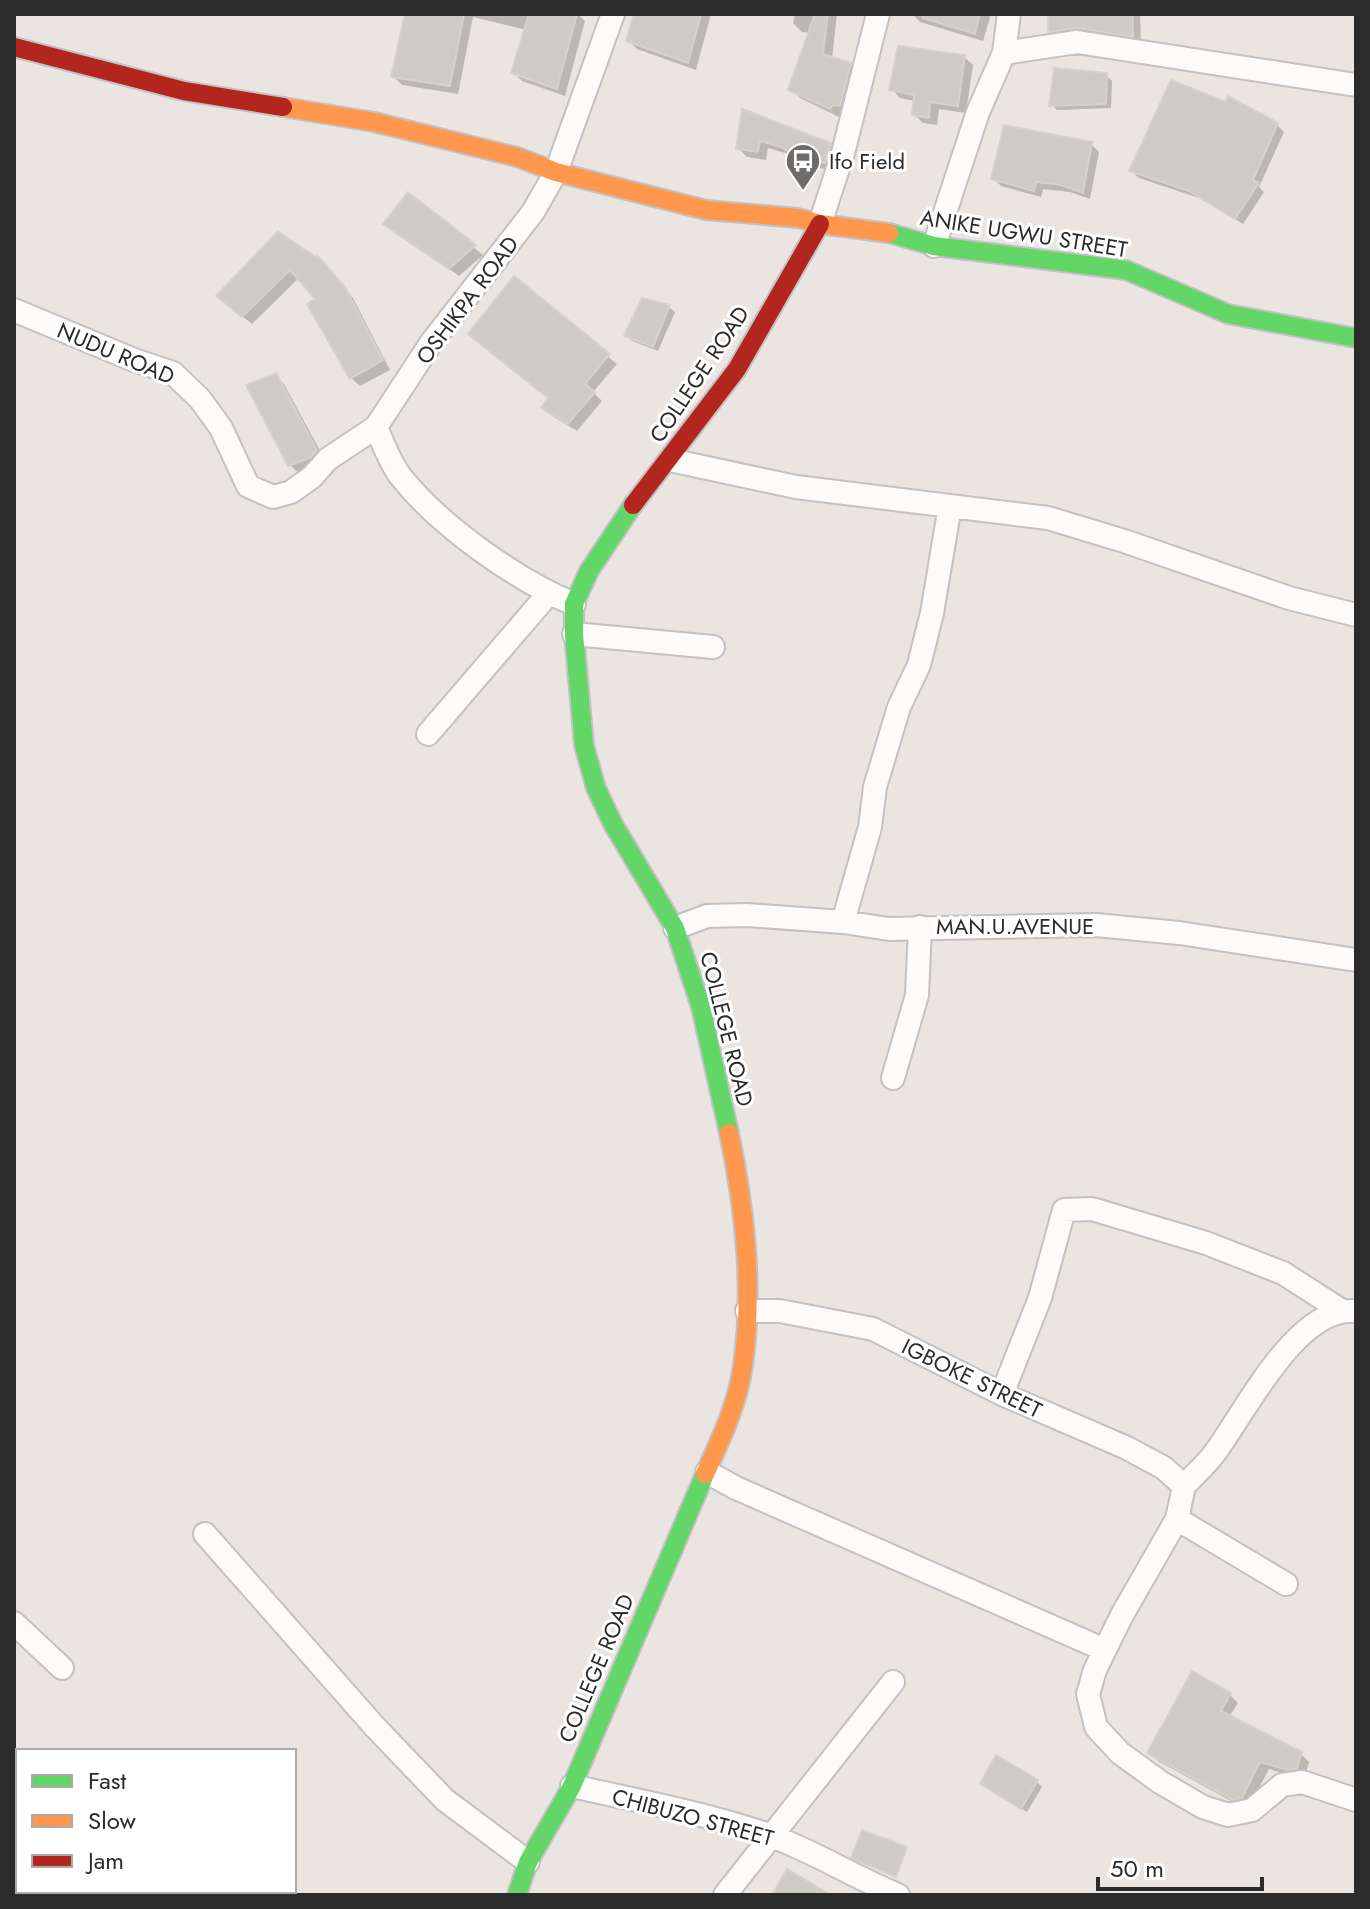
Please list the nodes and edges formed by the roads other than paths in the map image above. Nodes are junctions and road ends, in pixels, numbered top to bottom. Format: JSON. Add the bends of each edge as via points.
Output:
{"nodes":[{"id":1,"x":613,"y":14,"type":"edge"},
{"id":2,"x":878,"y":14,"type":"edge"},
{"id":3,"x":1009,"y":14,"type":"edge"},
{"id":4,"x":14,"y":47,"type":"edge"},
{"id":5,"x":1004,"y":53,"type":"junction"},
{"id":6,"x":1356,"y":85,"type":"edge"},
{"id":7,"x":556,"y":172,"type":"junction"},
{"id":8,"x":820,"y":224,"type":"junction"},
{"id":9,"x":934,"y":246,"type":"junction"},
{"id":10,"x":14,"y":310,"type":"edge"},
{"id":11,"x":1356,"y":338,"type":"edge"},
{"id":12,"x":376,"y":427,"type":"junction"},
{"id":13,"x":670,"y":460,"type":"junction"},
{"id":14,"x":950,"y":506,"type":"junction"},
{"id":15,"x":549,"y":593,"type":"junction"},
{"id":16,"x":574,"y":604,"type":"junction"},
{"id":17,"x":1356,"y":615,"type":"edge"},
{"id":18,"x":574,"y":634,"type":"junction"},
{"id":19,"x":713,"y":647,"type":"dead end"},
{"id":20,"x":428,"y":734,"type":"dead end"},
{"id":21,"x":843,"y":922,"type":"junction"},
{"id":22,"x":920,"y":927,"type":"junction"},
{"id":23,"x":675,"y":928,"type":"junction"},
{"id":24,"x":1356,"y":960,"type":"edge"},
{"id":25,"x":893,"y":1078,"type":"dead end"},
{"id":26,"x":747,"y":1311,"type":"junction"},
{"id":27,"x":1349,"y":1311,"type":"edge"},
{"id":28,"x":1002,"y":1394,"type":"junction"},
{"id":29,"x":707,"y":1472,"type":"junction"},
{"id":30,"x":1184,"y":1486,"type":"junction"},
{"id":31,"x":1177,"y":1519,"type":"junction"},
{"id":32,"x":205,"y":1534,"type":"dead end"},
{"id":33,"x":1286,"y":1584,"type":"dead end"},
{"id":34,"x":14,"y":1623,"type":"edge"},
{"id":35,"x":1105,"y":1650,"type":"junction"},
{"id":36,"x":62,"y":1668,"type":"dead end"},
{"id":37,"x":893,"y":1682,"type":"dead end"},
{"id":38,"x":572,"y":1786,"type":"junction"},
{"id":39,"x":1356,"y":1800,"type":"edge"},
{"id":40,"x":771,"y":1836,"type":"junction"},
{"id":41,"x":528,"y":1862,"type":"junction"},
{"id":42,"x":517,"y":1895,"type":"edge"},
{"id":43,"x":725,"y":1895,"type":"edge"},
{"id":44,"x":898,"y":1895,"type":"edge"}],
"edges":[{"from":1,"to":7,"type":"street","name":"OSHIKPA ROAD"},
{"from":2,"to":8,"type":"street"},
{"from":3,"to":5,"type":"street"},
{"from":4,"to":7,"type":"main road","name":"ANIKE UGWU STREET","via":[[184,91],[374,122],[517,157]]},
{"from":5,"to":6,"type":"street","via":[[1077,42]]},
{"from":5,"to":9,"type":"street","via":[[978,112]]},
{"from":7,"to":8,"type":"main road","name":"ANIKE UGWU STREET","via":[[706,210]]},
{"from":7,"to":12,"type":"street","name":"OSHIKPA ROAD","via":[[533,212],[431,343]]},
{"from":8,"to":9,"type":"main road","name":"ANIKE UGWU STREET","via":[[880,231]]},
{"from":8,"to":13,"type":"main road","name":"COLLEGE ROAD","via":[[737,369]]},
{"from":9,"to":11,"type":"main road","name":"ANIKE UGWU STREET","via":[[1126,270],[1228,314]]},
{"from":10,"to":12,"type":"street","name":"NUDU ROAD","via":[[173,373],[221,428],[248,486],[273,497],[291,492]]},
{"from":12,"to":15,"type":"street","via":[[399,475],[431,509]]},
{"from":13,"to":14,"type":"street","via":[[796,487]]},
{"from":13,"to":16,"type":"main road","name":"COLLEGE ROAD","via":[[636,500],[589,571]]},
{"from":14,"to":17,"type":"street","via":[[1048,518]]},
{"from":14,"to":21,"type":"street","via":[[919,665],[899,707],[875,787],[864,852]]},
{"from":15,"to":16,"type":"street"},
{"from":15,"to":20,"type":"street"},
{"from":16,"to":18,"type":"main road","name":"COLLEGE ROAD"},
{"from":18,"to":19,"type":"street"},
{"from":18,"to":23,"type":"main road","name":"COLLEGE ROAD","via":[[584,745],[596,788]]},
{"from":21,"to":22,"type":"street","name":"MAN.U.AVENUE","via":[[889,929]]},
{"from":21,"to":23,"type":"street","name":"MAN.U.AVENUE","via":[[707,916]]},
{"from":22,"to":24,"type":"street","name":"MAN.U.AVENUE","via":[[1096,925]]},
{"from":22,"to":25,"type":"street","via":[[917,995]]},
{"from":23,"to":26,"type":"main road","name":"COLLEGE ROAD","via":[[701,1007],[737,1172],[748,1263]]},
{"from":26,"to":28,"type":"street","name":"IGBOKE STREET","via":[[780,1311],[873,1329]]},
{"from":26,"to":29,"type":"main road","name":"COLLEGE ROAD","via":[[740,1379]]},
{"from":27,"to":28,"type":"street","via":[[1283,1273],[1206,1243],[1092,1209],[1064,1210],[1040,1298]]},
{"from":27,"to":30,"type":"street","via":[[1315,1323],[1269,1371],[1214,1455]]},
{"from":28,"to":30,"type":"street","name":"IGBOKE STREET","via":[[1127,1448]]},
{"from":29,"to":35,"type":"street"},
{"from":29,"to":38,"type":"main road","name":"COLLEGE ROAD"},
{"from":30,"to":31,"type":"street"},
{"from":31,"to":33,"type":"street"},
{"from":31,"to":35,"type":"street"},
{"from":32,"to":41,"type":"street","via":[[445,1800]]},
{"from":34,"to":36,"type":"street"},
{"from":35,"to":39,"type":"street","via":[[1088,1694],[1096,1727],[1120,1753],[1160,1782],[1228,1815],[1252,1810],[1282,1785],[1302,1782]]},
{"from":37,"to":40,"type":"street"},
{"from":38,"to":40,"type":"street","name":"CHIBUZO STREET","via":[[705,1815]]},
{"from":38,"to":41,"type":"main road","name":"COLLEGE ROAD"},
{"from":40,"to":43,"type":"street"},
{"from":40,"to":44,"type":"street","name":"CHIBUZO STREET"},
{"from":41,"to":42,"type":"main road","name":"COLLEGE ROAD"}]}
